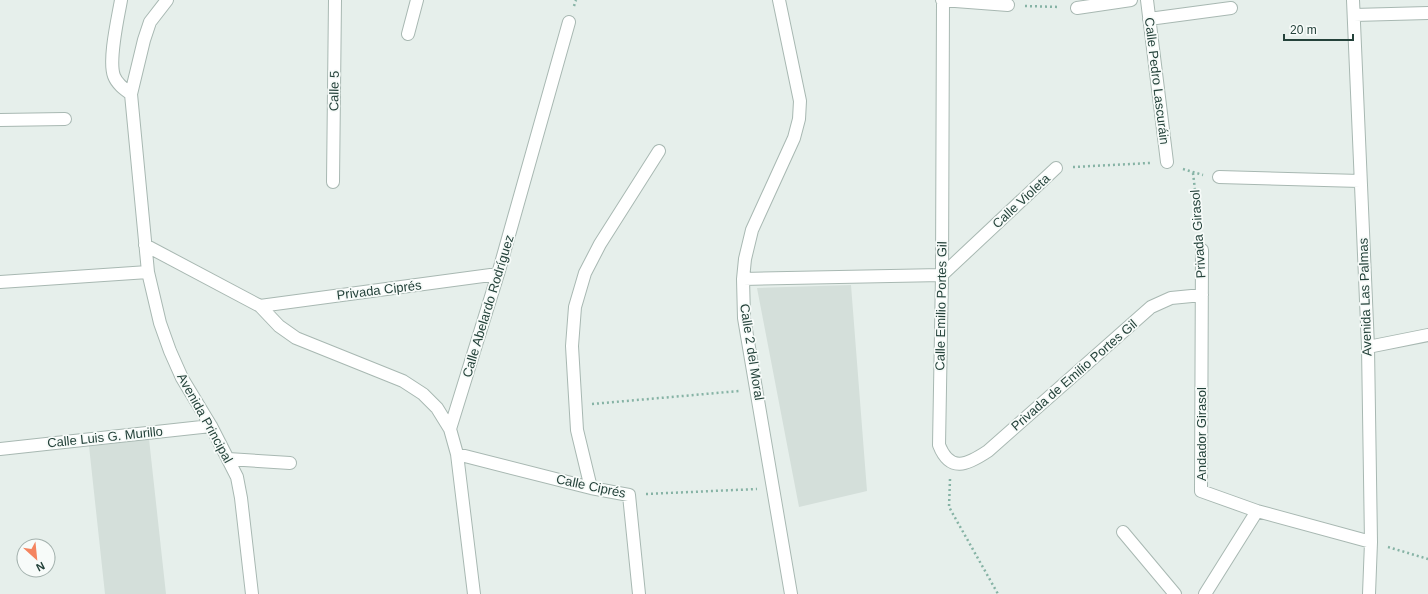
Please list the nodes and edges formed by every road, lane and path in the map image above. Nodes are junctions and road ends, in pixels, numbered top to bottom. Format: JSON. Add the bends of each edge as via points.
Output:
{"nodes":[{"id":1,"x":121,"y":0,"type":"edge"},
{"id":2,"x":167,"y":0,"type":"edge"},
{"id":3,"x":335,"y":0,"type":"edge"},
{"id":4,"x":417,"y":0,"type":"edge"},
{"id":5,"x":779,"y":0,"type":"edge"},
{"id":6,"x":943,"y":0,"type":"edge"},
{"id":7,"x":1131,"y":0,"type":"edge"},
{"id":8,"x":1147,"y":0,"type":"edge"},
{"id":9,"x":1353,"y":0,"type":"edge"},
{"id":10,"x":1008,"y":5,"type":"joint"},
{"id":11,"x":1077,"y":8,"type":"joint"},
{"id":12,"x":1230,"y":8,"type":"dead end"},
{"id":13,"x":1428,"y":13,"type":"edge"},
{"id":14,"x":1354,"y":15,"type":"junction"},
{"id":15,"x":1149,"y":19,"type":"junction"},
{"id":16,"x":569,"y":22,"type":"dead end"},
{"id":17,"x":408,"y":34,"type":"dead end"},
{"id":18,"x":131,"y":94,"type":"junction"},
{"id":19,"x":65,"y":119,"type":"dead end"},
{"id":20,"x":0,"y":120,"type":"edge"},
{"id":21,"x":659,"y":151,"type":"dead end"},
{"id":22,"x":1168,"y":162,"type":"junction"},
{"id":23,"x":1056,"y":168,"type":"joint"},
{"id":24,"x":1193,"y":173,"type":"junction"},
{"id":25,"x":1219,"y":177,"type":"joint"},
{"id":26,"x":1360,"y":181,"type":"junction"},
{"id":27,"x":333,"y":182,"type":"dead end"},
{"id":28,"x":145,"y":246,"type":"junction"},
{"id":29,"x":1202,"y":250,"type":"joint"},
{"id":30,"x":148,"y":272,"type":"junction"},
{"id":31,"x":498,"y":274,"type":"junction"},
{"id":32,"x":942,"y":275,"type":"junction"},
{"id":33,"x":743,"y":279,"type":"junction"},
{"id":34,"x":0,"y":282,"type":"edge"},
{"id":35,"x":1202,"y":295,"type":"junction"},
{"id":36,"x":260,"y":306,"type":"junction"},
{"id":37,"x":1428,"y":336,"type":"edge"},
{"id":38,"x":1368,"y":346,"type":"junction"},
{"id":39,"x":757,"y":389,"type":"junction"},
{"id":40,"x":576,"y":405,"type":"junction"},
{"id":41,"x":211,"y":426,"type":"junction"},
{"id":42,"x":450,"y":429,"type":"junction"},
{"id":43,"x":0,"y":449,"type":"edge"},
{"id":44,"x":457,"y":454,"type":"junction"},
{"id":45,"x":228,"y":459,"type":"junction"},
{"id":46,"x":290,"y":463,"type":"dead end"},
{"id":47,"x":951,"y":463,"type":"junction"},
{"id":48,"x":591,"y":488,"type":"junction"},
{"id":49,"x":775,"y":489,"type":"junction"},
{"id":50,"x":629,"y":495,"type":"junction"},
{"id":51,"x":1258,"y":511,"type":"junction"},
{"id":52,"x":1123,"y":532,"type":"dead end"},
{"id":53,"x":1371,"y":542,"type":"junction"},
{"id":54,"x":1428,"y":559,"type":"edge"},
{"id":55,"x":252,"y":594,"type":"edge"},
{"id":56,"x":474,"y":594,"type":"edge"},
{"id":57,"x":639,"y":594,"type":"edge"},
{"id":58,"x":791,"y":594,"type":"edge"},
{"id":59,"x":998,"y":594,"type":"edge"},
{"id":60,"x":1176,"y":594,"type":"edge"},
{"id":61,"x":1205,"y":594,"type":"edge"},
{"id":62,"x":1369,"y":594,"type":"edge"}],
"edges":[{"from":1,"to":18,"type":"street","via":[[112,63],[114,76],[120,86]]},
{"from":2,"to":18,"type":"street","name":"Avenida Principal","via":[[150,22]]},
{"from":3,"to":27,"type":"street","name":"Calle 5"},
{"from":4,"to":17,"type":"street"},
{"from":5,"to":33,"type":"street","name":"Calle 2 del Moral","via":[[800,101],[799,119],[794,138],[752,230]]},
{"from":6,"to":10,"type":"street"},
{"from":6,"to":32,"type":"street","name":"Calle Emilio Portes Gil"},
{"from":7,"to":11,"type":"street"},
{"from":8,"to":15,"type":"street","name":"Calle Pedro Lascuráin"},
{"from":9,"to":14,"type":"street","name":"Avenida Las Palmas"},
{"from":10,"to":11,"type":"path"},
{"from":12,"to":15,"type":"street"},
{"from":13,"to":14,"type":"street"},
{"from":14,"to":26,"type":"street","name":"Avenida Las Palmas"},
{"from":15,"to":22,"type":"street","name":"Calle Pedro Lascuráin"},
{"from":16,"to":31,"type":"street","name":"Calle Abelardo Rodríguez"},
{"from":18,"to":28,"type":"street","name":"Avenida Principal"},
{"from":19,"to":20,"type":"street"},
{"from":21,"to":40,"type":"street","via":[[585,272],[575,307],[572,346]]},
{"from":22,"to":23,"type":"path","name":"Calle Violeta"},
{"from":22,"to":24,"type":"path","name":"Calle Violeta"},
{"from":23,"to":32,"type":"street","name":"Calle Violeta"},
{"from":24,"to":25,"type":"path","name":"Calle Violeta"},
{"from":24,"to":29,"type":"path","name":"Privada Girasol"},
{"from":25,"to":26,"type":"street"},
{"from":26,"to":38,"type":"street","name":"Avenida Las Palmas"},
{"from":28,"to":30,"type":"street","name":"Avenida Principal"},
{"from":28,"to":36,"type":"street"},
{"from":29,"to":35,"type":"street","name":"Privada Girasol"},
{"from":30,"to":34,"type":"street"},
{"from":30,"to":41,"type":"street","name":"Avenida Principal","via":[[160,323],[170,351],[182,378]]},
{"from":31,"to":36,"type":"street","name":"Privada Ciprés"},
{"from":31,"to":42,"type":"street","name":"Calle Abelardo Rodríguez"},
{"from":32,"to":33,"type":"street"},
{"from":32,"to":47,"type":"street","name":"Calle Emilio Portes Gil","via":[[939,445]]},
{"from":33,"to":39,"type":"street","name":"Calle 2 del Moral","via":[[744,318]]},
{"from":35,"to":47,"type":"street","name":"Privada de Emilio Portes Gil","via":[[1171,298],[1151,306],[988,451],[963,464]]},
{"from":35,"to":51,"type":"street","name":"Andador Girasol","via":[[1201,491]]},
{"from":36,"to":42,"type":"street","via":[[279,326],[296,338],[403,381],[423,394],[437,408]]},
{"from":37,"to":38,"type":"street"},
{"from":38,"to":53,"type":"street","name":"Avenida Las Palmas"},
{"from":39,"to":40,"type":"path"},
{"from":39,"to":49,"type":"street","name":"Calle 2 del Moral"},
{"from":40,"to":48,"type":"street","via":[[577,430]]},
{"from":41,"to":43,"type":"street","name":"Calle Luis G. Murillo"},
{"from":41,"to":45,"type":"street","name":"Avenida Principal"},
{"from":42,"to":44,"type":"street"},
{"from":44,"to":48,"type":"street","name":"Calle Ciprés"},
{"from":44,"to":56,"type":"street"},
{"from":45,"to":46,"type":"street"},
{"from":45,"to":55,"type":"street","name":"Avenida Principal","via":[[237,477],[241,498]]},
{"from":47,"to":59,"type":"path","via":[[948,507]]},
{"from":48,"to":50,"type":"street","name":"Calle Ciprés"},
{"from":49,"to":50,"type":"path","name":"Calle Ciprés"},
{"from":49,"to":58,"type":"street","name":"Calle 2 del Moral"},
{"from":50,"to":57,"type":"street"},
{"from":51,"to":53,"type":"street","name":"Andador Girasol"},
{"from":51,"to":61,"type":"street"},
{"from":52,"to":60,"type":"street"},
{"from":53,"to":54,"type":"path"},
{"from":53,"to":62,"type":"street","name":"Avenida Las Palmas"}]}
